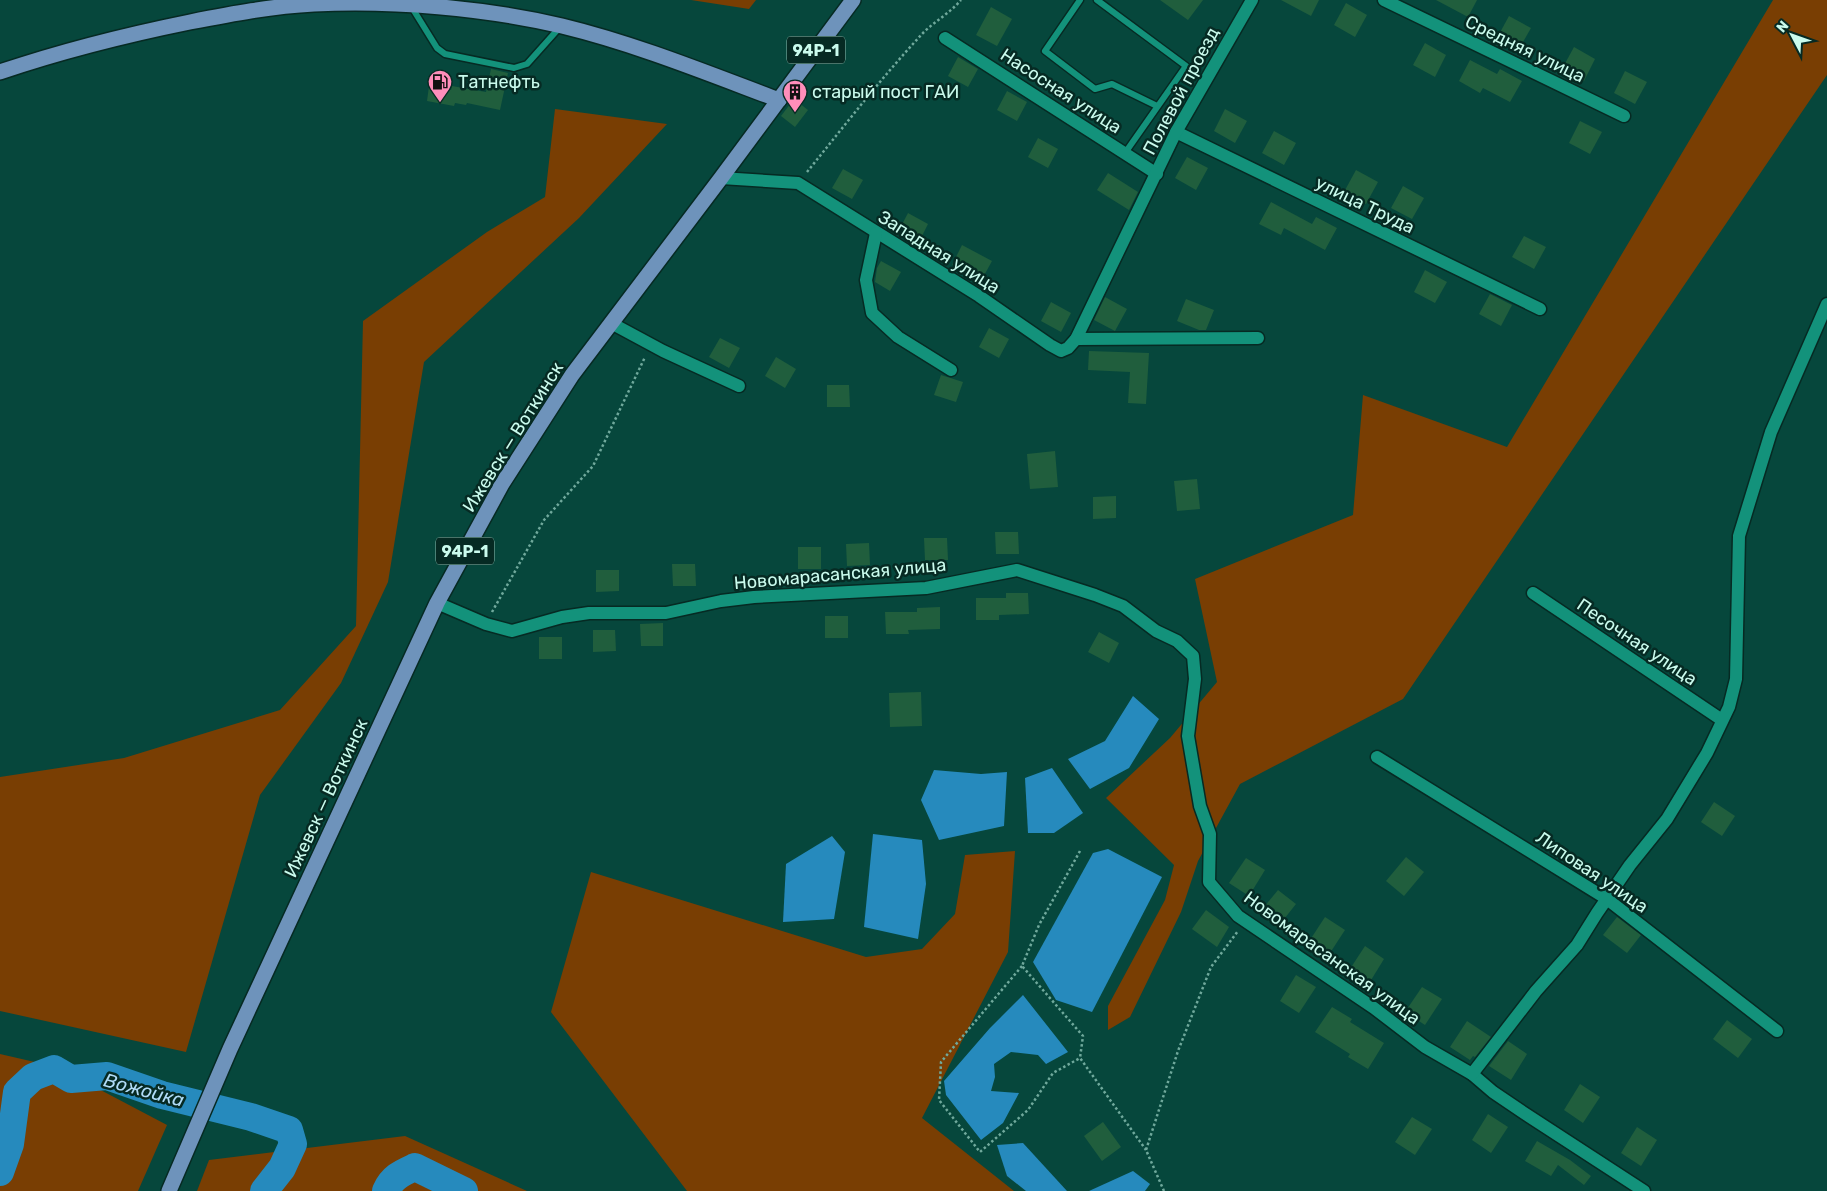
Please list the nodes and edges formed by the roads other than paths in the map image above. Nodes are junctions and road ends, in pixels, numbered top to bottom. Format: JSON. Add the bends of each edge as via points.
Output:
{"nodes":[{"id":1,"x":853,"y":0,"type":"edge"},
{"id":2,"x":1080,"y":0,"type":"edge"},
{"id":3,"x":1097,"y":0,"type":"edge"},
{"id":4,"x":1384,"y":0,"type":"edge"},
{"id":5,"x":1246,"y":2,"type":"edge"},
{"id":6,"x":410,"y":5,"type":"junction"},
{"id":7,"x":561,"y":26,"type":"junction"},
{"id":8,"x":946,"y":38,"type":"dead end"},
{"id":9,"x":0,"y":72,"type":"edge"},
{"id":10,"x":779,"y":100,"type":"junction"},
{"id":11,"x":1157,"y":106,"type":"junction"},
{"id":12,"x":1624,"y":116,"type":"dead end"},
{"id":13,"x":1176,"y":132,"type":"junction"},
{"id":14,"x":1125,"y":153,"type":"junction"},
{"id":15,"x":1157,"y":174,"type":"junction"},
{"id":16,"x":721,"y":178,"type":"junction"},
{"id":17,"x":876,"y":233,"type":"junction"},
{"id":18,"x":1827,"y":304,"type":"edge"},
{"id":19,"x":1540,"y":309,"type":"dead end"},
{"id":20,"x":611,"y":323,"type":"junction"},
{"id":21,"x":1258,"y":338,"type":"dead end"},
{"id":22,"x":1076,"y":339,"type":"junction"},
{"id":23,"x":952,"y":370,"type":"dead end"},
{"id":24,"x":739,"y":386,"type":"dead end"},
{"id":25,"x":1533,"y":593,"type":"dead end"},
{"id":26,"x":437,"y":603,"type":"junction"},
{"id":27,"x":1722,"y":720,"type":"junction"},
{"id":28,"x":1377,"y":757,"type":"dead end"},
{"id":29,"x":1607,"y":899,"type":"junction"},
{"id":30,"x":1778,"y":1031,"type":"dead end"},
{"id":31,"x":1472,"y":1074,"type":"junction"},
{"id":32,"x":169,"y":1191,"type":"edge"},
{"id":33,"x":1644,"y":1191,"type":"edge"}],
"edges":[{"from":1,"to":10,"type":"main road","name":"Ижевск — Воткинск","number":"94Р-1"},
{"from":2,"to":11,"type":"lane","via":[[1045,51],[1095,89],[1112,84]]},
{"from":3,"to":11,"type":"lane","via":[[1186,66]]},
{"from":4,"to":12,"type":"street","name":"Средняя улица"},
{"from":5,"to":13,"type":"street","name":"Полевой проезд"},
{"from":6,"to":7,"type":"main road","via":[[505,15]]},
{"from":6,"to":7,"type":"lane","via":[[437,48],[445,54],[514,68],[527,64]]},
{"from":6,"to":9,"type":"main road","via":[[313,4],[237,13],[89,45]]},
{"from":7,"to":10,"type":"main road","via":[[629,44]]},
{"from":8,"to":14,"type":"street","name":"Насосная улица"},
{"from":10,"to":16,"type":"main road","name":"Ижевск — Воткинск","number":"94Р-1"},
{"from":11,"to":14,"type":"lane"},
{"from":13,"to":15,"type":"street","name":"Полевой проезд"},
{"from":13,"to":19,"type":"street","name":"улица Труда"},
{"from":14,"to":15,"type":"street","name":"Насосная улица"},
{"from":15,"to":22,"type":"street","name":"Полевой проезд"},
{"from":16,"to":17,"type":"street","name":"Западная улица","via":[[798,183]]},
{"from":16,"to":20,"type":"main road","name":"Ижевск — Воткинск","number":"94Р-1"},
{"from":17,"to":22,"type":"street","name":"Западная улица","via":[[1061,351]]},
{"from":17,"to":23,"type":"street","via":[[866,280],[872,313],[898,337]]},
{"from":18,"to":27,"type":"street","via":[[1771,432],[1739,536],[1736,679]]},
{"from":20,"to":24,"type":"street"},
{"from":20,"to":26,"type":"main road","name":"Ижевск — Воткинск","number":"94Р-1","via":[[572,375],[502,484]]},
{"from":21,"to":22,"type":"street"},
{"from":25,"to":27,"type":"street","name":"Песочная улица"},
{"from":26,"to":31,"type":"street","name":"Новомарасанская улица","via":[[486,624],[512,631],[589,613],[666,613],[754,597],[926,588],[1017,570],[1123,606],[1156,631],[1177,641],[1193,656],[1196,679],[1188,736],[1200,806],[1210,834],[1209,882],[1238,916],[1374,1008],[1425,1047]]},
{"from":26,"to":32,"type":"main road","name":"Ижевск — Воткинск","number":"94Р-1","via":[[230,1049]]},
{"from":27,"to":29,"type":"street","via":[[1707,753],[1667,819]]},
{"from":28,"to":29,"type":"street","name":"Липовая улица"},
{"from":29,"to":30,"type":"street","name":"Липовая улица"},
{"from":29,"to":31,"type":"street","via":[[1577,945],[1536,991]]},
{"from":31,"to":33,"type":"street","name":"Новомарасанская улица","via":[[1524,1113]]}]}
